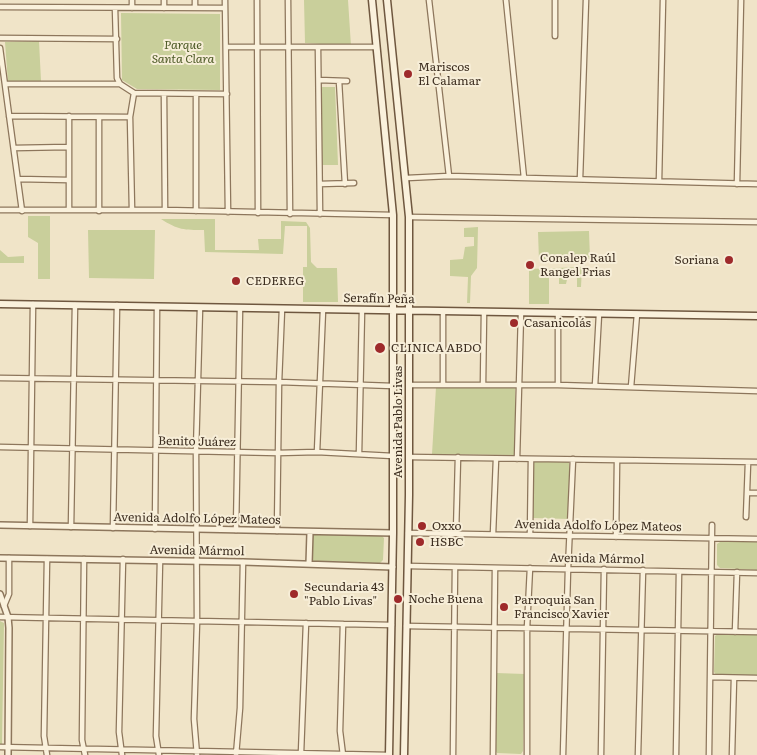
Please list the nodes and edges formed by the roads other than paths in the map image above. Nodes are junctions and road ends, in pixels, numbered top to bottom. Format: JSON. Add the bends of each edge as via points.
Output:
{"nodes":[{"id":1,"x":25,"y":0,"type":"edge"},
{"id":2,"x":69,"y":0,"type":"edge"},
{"id":3,"x":100,"y":0,"type":"edge"},
{"id":4,"x":132,"y":0,"type":"edge"},
{"id":5,"x":164,"y":0,"type":"edge"},
{"id":6,"x":195,"y":0,"type":"edge"},
{"id":7,"x":225,"y":0,"type":"edge"},
{"id":8,"x":258,"y":0,"type":"edge"},
{"id":9,"x":288,"y":0,"type":"edge"},
{"id":10,"x":372,"y":0,"type":"edge"},
{"id":11,"x":388,"y":0,"type":"edge"},
{"id":12,"x":429,"y":0,"type":"edge"},
{"id":13,"x":506,"y":0,"type":"edge"},
{"id":14,"x":555,"y":0,"type":"edge"},
{"id":15,"x":586,"y":0,"type":"edge"},
{"id":16,"x":663,"y":0,"type":"edge"},
{"id":17,"x":741,"y":0,"type":"edge"},
{"id":18,"x":26,"y":6,"type":"junction"},
{"id":19,"x":0,"y":7,"type":"edge"},
{"id":20,"x":69,"y":7,"type":"junction"},
{"id":21,"x":99,"y":7,"type":"junction"},
{"id":22,"x":115,"y":8,"type":"junction"},
{"id":23,"x":132,"y":8,"type":"junction"},
{"id":24,"x":164,"y":8,"type":"junction"},
{"id":25,"x":195,"y":8,"type":"junction"},
{"id":26,"x":225,"y":8,"type":"junction"},
{"id":27,"x":555,"y":36,"type":"dead end"},
{"id":28,"x":0,"y":38,"type":"edge"},
{"id":29,"x":117,"y":39,"type":"junction"},
{"id":30,"x":376,"y":47,"type":"junction"},
{"id":31,"x":0,"y":48,"type":"edge"},
{"id":32,"x":226,"y":48,"type":"junction"},
{"id":33,"x":258,"y":48,"type":"junction"},
{"id":34,"x":288,"y":48,"type":"junction"},
{"id":35,"x":318,"y":48,"type":"junction"},
{"id":36,"x":319,"y":80,"type":"junction"},
{"id":37,"x":339,"y":81,"type":"junction"},
{"id":38,"x":347,"y":82,"type":"dead end"},
{"id":39,"x":5,"y":84,"type":"junction"},
{"id":40,"x":120,"y":84,"type":"junction"},
{"id":41,"x":134,"y":93,"type":"junction"},
{"id":42,"x":164,"y":94,"type":"junction"},
{"id":43,"x":196,"y":94,"type":"junction"},
{"id":44,"x":227,"y":94,"type":"junction"},
{"id":45,"x":0,"y":100,"type":"edge"},
{"id":46,"x":6,"y":100,"type":"junction"},
{"id":47,"x":9,"y":116,"type":"junction"},
{"id":48,"x":69,"y":116,"type":"junction"},
{"id":49,"x":99,"y":117,"type":"junction"},
{"id":50,"x":130,"y":117,"type":"junction"},
{"id":51,"x":68,"y":147,"type":"junction"},
{"id":52,"x":14,"y":148,"type":"junction"},
{"id":53,"x":448,"y":176,"type":"junction"},
{"id":54,"x":407,"y":178,"type":"junction"},
{"id":55,"x":524,"y":178,"type":"junction"},
{"id":56,"x":18,"y":179,"type":"junction"},
{"id":57,"x":580,"y":179,"type":"junction"},
{"id":58,"x":68,"y":180,"type":"junction"},
{"id":59,"x":660,"y":181,"type":"junction"},
{"id":60,"x":320,"y":184,"type":"junction"},
{"id":61,"x":345,"y":184,"type":"junction"},
{"id":62,"x":354,"y":184,"type":"dead end"},
{"id":63,"x":737,"y":184,"type":"junction"},
{"id":64,"x":757,"y":184,"type":"edge"},
{"id":65,"x":0,"y":210,"type":"edge"},
{"id":66,"x":22,"y":210,"type":"junction"},
{"id":67,"x":69,"y":210,"type":"junction"},
{"id":68,"x":132,"y":210,"type":"junction"},
{"id":69,"x":165,"y":210,"type":"junction"},
{"id":70,"x":99,"y":211,"type":"junction"},
{"id":71,"x":196,"y":211,"type":"junction"},
{"id":72,"x":228,"y":212,"type":"junction"},
{"id":73,"x":258,"y":213,"type":"junction"},
{"id":74,"x":290,"y":214,"type":"junction"},
{"id":75,"x":320,"y":214,"type":"junction"},
{"id":76,"x":393,"y":215,"type":"junction"},
{"id":77,"x":409,"y":217,"type":"junction"},
{"id":78,"x":757,"y":222,"type":"edge"},
{"id":79,"x":0,"y":304,"type":"edge"},
{"id":80,"x":34,"y":304,"type":"junction"},
{"id":81,"x":75,"y":305,"type":"junction"},
{"id":82,"x":117,"y":306,"type":"junction"},
{"id":83,"x":157,"y":307,"type":"junction"},
{"id":84,"x":200,"y":308,"type":"junction"},
{"id":85,"x":240,"y":308,"type":"junction"},
{"id":86,"x":282,"y":309,"type":"junction"},
{"id":87,"x":323,"y":310,"type":"junction"},
{"id":88,"x":362,"y":310,"type":"junction"},
{"id":89,"x":394,"y":311,"type":"junction"},
{"id":90,"x":409,"y":311,"type":"junction"},
{"id":91,"x":444,"y":312,"type":"junction"},
{"id":92,"x":484,"y":312,"type":"junction"},
{"id":93,"x":521,"y":313,"type":"junction"},
{"id":94,"x":558,"y":313,"type":"junction"},
{"id":95,"x":599,"y":314,"type":"junction"},
{"id":96,"x":637,"y":314,"type":"junction"},
{"id":97,"x":757,"y":316,"type":"edge"},
{"id":98,"x":0,"y":378,"type":"edge"},
{"id":99,"x":32,"y":379,"type":"junction"},
{"id":100,"x":74,"y":380,"type":"junction"},
{"id":101,"x":115,"y":380,"type":"junction"},
{"id":102,"x":156,"y":381,"type":"junction"},
{"id":103,"x":197,"y":381,"type":"junction"},
{"id":104,"x":239,"y":382,"type":"junction"},
{"id":105,"x":279,"y":382,"type":"junction"},
{"id":106,"x":319,"y":384,"type":"junction"},
{"id":107,"x":360,"y":384,"type":"junction"},
{"id":108,"x":409,"y":385,"type":"junction"},
{"id":109,"x":443,"y":385,"type":"junction"},
{"id":110,"x":482,"y":385,"type":"junction"},
{"id":111,"x":558,"y":385,"type":"junction"},
{"id":112,"x":393,"y":386,"type":"junction"},
{"id":113,"x":519,"y":386,"type":"junction"},
{"id":114,"x":595,"y":386,"type":"junction"},
{"id":115,"x":631,"y":387,"type":"junction"},
{"id":116,"x":757,"y":391,"type":"edge"},
{"id":117,"x":0,"y":447,"type":"edge"},
{"id":118,"x":31,"y":448,"type":"junction"},
{"id":119,"x":71,"y":449,"type":"junction"},
{"id":120,"x":114,"y":450,"type":"junction"},
{"id":121,"x":155,"y":451,"type":"junction"},
{"id":122,"x":196,"y":451,"type":"junction"},
{"id":123,"x":317,"y":452,"type":"junction"},
{"id":124,"x":238,"y":453,"type":"junction"},
{"id":125,"x":278,"y":453,"type":"junction"},
{"id":126,"x":359,"y":454,"type":"junction"},
{"id":127,"x":393,"y":456,"type":"junction"},
{"id":128,"x":409,"y":457,"type":"junction"},
{"id":129,"x":458,"y":457,"type":"junction"},
{"id":130,"x":496,"y":459,"type":"junction"},
{"id":131,"x":517,"y":459,"type":"junction"},
{"id":132,"x":531,"y":459,"type":"junction"},
{"id":133,"x":573,"y":459,"type":"junction"},
{"id":134,"x":617,"y":461,"type":"junction"},
{"id":135,"x":748,"y":462,"type":"junction"},
{"id":136,"x":757,"y":462,"type":"edge"},
{"id":137,"x":747,"y":493,"type":"junction"},
{"id":138,"x":757,"y":493,"type":"edge"},
{"id":139,"x":746,"y":517,"type":"dead end"},
{"id":140,"x":0,"y":525,"type":"edge"},
{"id":141,"x":712,"y":525,"type":"dead end"},
{"id":142,"x":30,"y":526,"type":"junction"},
{"id":143,"x":71,"y":527,"type":"junction"},
{"id":144,"x":113,"y":528,"type":"junction"},
{"id":145,"x":155,"y":529,"type":"junction"},
{"id":146,"x":196,"y":530,"type":"junction"},
{"id":147,"x":236,"y":530,"type":"junction"},
{"id":148,"x":277,"y":531,"type":"junction"},
{"id":149,"x":310,"y":532,"type":"junction"},
{"id":150,"x":393,"y":533,"type":"junction"},
{"id":151,"x":408,"y":533,"type":"junction"},
{"id":152,"x":456,"y":533,"type":"junction"},
{"id":153,"x":493,"y":534,"type":"junction"},
{"id":154,"x":530,"y":535,"type":"junction"},
{"id":155,"x":569,"y":535,"type":"junction"},
{"id":156,"x":616,"y":537,"type":"junction"},
{"id":157,"x":712,"y":538,"type":"junction"},
{"id":158,"x":757,"y":539,"type":"edge"},
{"id":159,"x":0,"y":558,"type":"edge"},
{"id":160,"x":10,"y":558,"type":"junction"},
{"id":161,"x":46,"y":559,"type":"junction"},
{"id":162,"x":84,"y":559,"type":"junction"},
{"id":163,"x":123,"y":560,"type":"junction"},
{"id":164,"x":160,"y":561,"type":"junction"},
{"id":165,"x":198,"y":562,"type":"junction"},
{"id":166,"x":243,"y":562,"type":"junction"},
{"id":167,"x":309,"y":564,"type":"junction"},
{"id":168,"x":408,"y":566,"type":"junction"},
{"id":169,"x":393,"y":567,"type":"junction"},
{"id":170,"x":455,"y":567,"type":"junction"},
{"id":171,"x":495,"y":568,"type":"junction"},
{"id":172,"x":530,"y":568,"type":"junction"},
{"id":173,"x":568,"y":569,"type":"junction"},
{"id":174,"x":604,"y":570,"type":"junction"},
{"id":175,"x":643,"y":570,"type":"junction"},
{"id":176,"x":679,"y":572,"type":"junction"},
{"id":177,"x":712,"y":572,"type":"junction"},
{"id":178,"x":737,"y":572,"type":"junction"},
{"id":179,"x":757,"y":573,"type":"edge"},
{"id":180,"x":0,"y":594,"type":"edge"},
{"id":181,"x":4,"y":606,"type":"junction"},
{"id":182,"x":0,"y":617,"type":"edge"},
{"id":183,"x":8,"y":617,"type":"junction"},
{"id":184,"x":45,"y":618,"type":"junction"},
{"id":185,"x":82,"y":619,"type":"junction"},
{"id":186,"x":121,"y":620,"type":"junction"},
{"id":187,"x":159,"y":620,"type":"junction"},
{"id":188,"x":197,"y":622,"type":"junction"},
{"id":189,"x":242,"y":622,"type":"junction"},
{"id":190,"x":306,"y":623,"type":"junction"},
{"id":191,"x":344,"y":624,"type":"junction"},
{"id":192,"x":392,"y":625,"type":"junction"},
{"id":193,"x":406,"y":626,"type":"junction"},
{"id":194,"x":454,"y":626,"type":"junction"},
{"id":195,"x":494,"y":627,"type":"junction"},
{"id":196,"x":527,"y":628,"type":"junction"},
{"id":197,"x":566,"y":629,"type":"junction"},
{"id":198,"x":603,"y":629,"type":"junction"},
{"id":199,"x":641,"y":630,"type":"junction"},
{"id":200,"x":678,"y":630,"type":"junction"},
{"id":201,"x":710,"y":631,"type":"junction"},
{"id":202,"x":735,"y":632,"type":"junction"},
{"id":203,"x":757,"y":632,"type":"edge"},
{"id":204,"x":710,"y":677,"type":"junction"},
{"id":205,"x":734,"y":678,"type":"junction"},
{"id":206,"x":757,"y":678,"type":"edge"},
{"id":207,"x":0,"y":747,"type":"edge"},
{"id":208,"x":7,"y":747,"type":"junction"},
{"id":209,"x":46,"y":748,"type":"junction"},
{"id":210,"x":84,"y":749,"type":"junction"},
{"id":211,"x":122,"y":752,"type":"edge"},
{"id":212,"x":159,"y":753,"type":"edge"},
{"id":213,"x":197,"y":753,"type":"edge"},
{"id":214,"x":236,"y":753,"type":"edge"},
{"id":215,"x":301,"y":753,"type":"junction"},
{"id":216,"x":273,"y":754,"type":"edge"},
{"id":217,"x":308,"y":754,"type":"edge"},
{"id":218,"x":343,"y":754,"type":"edge"},
{"id":219,"x":8,"y":755,"type":"edge"},
{"id":220,"x":47,"y":755,"type":"edge"},
{"id":221,"x":85,"y":755,"type":"edge"},
{"id":222,"x":389,"y":755,"type":"edge"},
{"id":223,"x":404,"y":755,"type":"edge"},
{"id":224,"x":453,"y":755,"type":"edge"},
{"id":225,"x":493,"y":755,"type":"edge"},
{"id":226,"x":527,"y":755,"type":"edge"},
{"id":227,"x":563,"y":755,"type":"edge"},
{"id":228,"x":601,"y":755,"type":"edge"},
{"id":229,"x":638,"y":755,"type":"edge"},
{"id":230,"x":676,"y":755,"type":"edge"},
{"id":231,"x":709,"y":755,"type":"edge"},
{"id":232,"x":732,"y":755,"type":"edge"}],
"edges":[{"from":1,"to":18,"type":"street"},
{"from":2,"to":20,"type":"street"},
{"from":3,"to":21,"type":"street"},
{"from":4,"to":23,"type":"street"},
{"from":5,"to":24,"type":"street"},
{"from":6,"to":25,"type":"street"},
{"from":7,"to":26,"type":"street"},
{"from":8,"to":33,"type":"street"},
{"from":9,"to":34,"type":"street"},
{"from":10,"to":30,"type":"main road","name":"Avenida Pablo Livas"},
{"from":11,"to":54,"type":"main road","name":"Avenida Pablo Livas"},
{"from":12,"to":53,"type":"street"},
{"from":13,"to":55,"type":"street"},
{"from":14,"to":27,"type":"street"},
{"from":15,"to":57,"type":"street"},
{"from":16,"to":59,"type":"street"},
{"from":17,"to":63,"type":"street"},
{"from":18,"to":19,"type":"street"},
{"from":18,"to":20,"type":"street"},
{"from":20,"to":21,"type":"street"},
{"from":21,"to":22,"type":"street"},
{"from":22,"to":23,"type":"street"},
{"from":22,"to":29,"type":"street"},
{"from":23,"to":24,"type":"street"},
{"from":24,"to":25,"type":"street"},
{"from":25,"to":26,"type":"street"},
{"from":26,"to":32,"type":"street"},
{"from":28,"to":29,"type":"street"},
{"from":29,"to":40,"type":"street","via":[[117,78]]},
{"from":30,"to":35,"type":"street"},
{"from":30,"to":76,"type":"main road","name":"Avenida Pablo Livas"},
{"from":31,"to":39,"type":"street"},
{"from":32,"to":33,"type":"street"},
{"from":32,"to":44,"type":"street"},
{"from":33,"to":34,"type":"street"},
{"from":33,"to":73,"type":"street"},
{"from":34,"to":35,"type":"street"},
{"from":34,"to":74,"type":"street"},
{"from":35,"to":36,"type":"street"},
{"from":36,"to":37,"type":"street"},
{"from":36,"to":60,"type":"street"},
{"from":37,"to":38,"type":"street"},
{"from":37,"to":61,"type":"street"},
{"from":39,"to":40,"type":"street"},
{"from":39,"to":46,"type":"street"},
{"from":40,"to":41,"type":"street"},
{"from":41,"to":42,"type":"street"},
{"from":41,"to":50,"type":"street"},
{"from":42,"to":43,"type":"street"},
{"from":42,"to":69,"type":"street"},
{"from":43,"to":44,"type":"street"},
{"from":43,"to":71,"type":"street"},
{"from":44,"to":72,"type":"street"},
{"from":45,"to":46,"type":"street"},
{"from":46,"to":47,"type":"street"},
{"from":47,"to":48,"type":"street"},
{"from":47,"to":52,"type":"street"},
{"from":48,"to":49,"type":"street"},
{"from":48,"to":51,"type":"street"},
{"from":49,"to":50,"type":"street"},
{"from":49,"to":70,"type":"street"},
{"from":50,"to":68,"type":"street"},
{"from":51,"to":52,"type":"street"},
{"from":51,"to":58,"type":"street"},
{"from":52,"to":56,"type":"street"},
{"from":53,"to":54,"type":"street"},
{"from":53,"to":55,"type":"street"},
{"from":54,"to":77,"type":"main road","name":"Avenida Pablo Livas"},
{"from":55,"to":57,"type":"street"},
{"from":56,"to":58,"type":"street"},
{"from":56,"to":66,"type":"street"},
{"from":57,"to":59,"type":"street"},
{"from":58,"to":67,"type":"street"},
{"from":59,"to":63,"type":"street"},
{"from":60,"to":61,"type":"street"},
{"from":60,"to":75,"type":"street"},
{"from":61,"to":62,"type":"street"},
{"from":63,"to":64,"type":"street"},
{"from":65,"to":66,"type":"street"},
{"from":66,"to":67,"type":"street"},
{"from":67,"to":70,"type":"street"},
{"from":68,"to":69,"type":"street"},
{"from":68,"to":70,"type":"street"},
{"from":69,"to":71,"type":"street"},
{"from":71,"to":72,"type":"street"},
{"from":72,"to":73,"type":"street"},
{"from":73,"to":74,"type":"street"},
{"from":74,"to":75,"type":"street"},
{"from":75,"to":76,"type":"street"},
{"from":76,"to":89,"type":"main road","name":"Avenida Pablo Livas"},
{"from":77,"to":78,"type":"street"},
{"from":77,"to":90,"type":"main road","name":"Avenida Pablo Livas"},
{"from":79,"to":80,"type":"main road","name":"Serafín Peña"},
{"from":80,"to":81,"type":"main road","name":"Serafín Peña"},
{"from":80,"to":99,"type":"street"},
{"from":81,"to":82,"type":"main road","name":"Serafín Peña"},
{"from":81,"to":100,"type":"street"},
{"from":82,"to":83,"type":"main road","name":"Serafín Peña"},
{"from":82,"to":101,"type":"street"},
{"from":83,"to":84,"type":"main road","name":"Serafín Peña"},
{"from":83,"to":102,"type":"street"},
{"from":84,"to":85,"type":"main road","name":"Serafín Peña"},
{"from":84,"to":103,"type":"street"},
{"from":85,"to":86,"type":"main road","name":"Serafín Peña"},
{"from":85,"to":104,"type":"street"},
{"from":86,"to":87,"type":"main road","name":"Serafín Peña"},
{"from":86,"to":105,"type":"street"},
{"from":87,"to":88,"type":"main road","name":"Serafín Peña"},
{"from":87,"to":106,"type":"street"},
{"from":88,"to":89,"type":"main road","name":"Serafín Peña"},
{"from":88,"to":107,"type":"street"},
{"from":89,"to":90,"type":"main road","name":"Serafín Peña"},
{"from":89,"to":112,"type":"main road","name":"Avenida Pablo Livas"},
{"from":90,"to":91,"type":"main road","name":"Serafín Peña"},
{"from":90,"to":108,"type":"main road","name":"Avenida Pablo Livas"},
{"from":91,"to":92,"type":"main road","name":"Serafín Peña"},
{"from":91,"to":109,"type":"street"},
{"from":92,"to":93,"type":"main road","name":"Serafín Peña"},
{"from":92,"to":110,"type":"street"},
{"from":93,"to":94,"type":"main road","name":"Serafín Peña"},
{"from":93,"to":113,"type":"street"},
{"from":94,"to":95,"type":"main road","name":"Serafín Peña"},
{"from":94,"to":111,"type":"street"},
{"from":95,"to":96,"type":"main road","name":"Serafín Peña"},
{"from":95,"to":114,"type":"street"},
{"from":96,"to":97,"type":"main road","name":"Serafín Peña"},
{"from":96,"to":115,"type":"street"},
{"from":98,"to":99,"type":"street"},
{"from":99,"to":100,"type":"street"},
{"from":99,"to":118,"type":"street"},
{"from":100,"to":101,"type":"street"},
{"from":100,"to":119,"type":"street"},
{"from":101,"to":102,"type":"street"},
{"from":101,"to":120,"type":"street"},
{"from":102,"to":103,"type":"street"},
{"from":102,"to":121,"type":"street"},
{"from":103,"to":104,"type":"street"},
{"from":103,"to":122,"type":"street"},
{"from":104,"to":105,"type":"street"},
{"from":104,"to":124,"type":"street"},
{"from":105,"to":106,"type":"street"},
{"from":105,"to":125,"type":"street"},
{"from":106,"to":107,"type":"street"},
{"from":106,"to":123,"type":"street"},
{"from":107,"to":112,"type":"street"},
{"from":107,"to":126,"type":"street"},
{"from":108,"to":109,"type":"street"},
{"from":108,"to":128,"type":"main road","name":"Avenida Pablo Livas"},
{"from":109,"to":110,"type":"street"},
{"from":110,"to":113,"type":"street"},
{"from":111,"to":113,"type":"street"},
{"from":111,"to":114,"type":"street"},
{"from":112,"to":127,"type":"main road","name":"Avenida Pablo Livas"},
{"from":113,"to":131,"type":"street"},
{"from":114,"to":115,"type":"street"},
{"from":115,"to":116,"type":"street"},
{"from":117,"to":118,"type":"street","name":"Benito Juárez"},
{"from":118,"to":119,"type":"street","name":"Benito Juárez"},
{"from":118,"to":142,"type":"street"},
{"from":119,"to":120,"type":"street","name":"Benito Juárez"},
{"from":119,"to":143,"type":"street"},
{"from":120,"to":121,"type":"street","name":"Benito Juárez"},
{"from":120,"to":144,"type":"street"},
{"from":121,"to":122,"type":"street","name":"Benito Juárez"},
{"from":121,"to":145,"type":"street"},
{"from":122,"to":124,"type":"street","name":"Benito Juárez"},
{"from":122,"to":146,"type":"street"},
{"from":123,"to":125,"type":"street","name":"Benito Juárez"},
{"from":123,"to":126,"type":"street","name":"Benito Juárez"},
{"from":124,"to":125,"type":"street","name":"Benito Juárez"},
{"from":124,"to":147,"type":"street"},
{"from":125,"to":148,"type":"street"},
{"from":126,"to":127,"type":"street","name":"Benito Juárez"},
{"from":127,"to":150,"type":"main road","name":"Avenida Pablo Livas"},
{"from":128,"to":129,"type":"street"},
{"from":128,"to":151,"type":"main road","name":"Avenida Pablo Livas"},
{"from":129,"to":130,"type":"street"},
{"from":129,"to":152,"type":"street"},
{"from":130,"to":131,"type":"street"},
{"from":130,"to":153,"type":"street"},
{"from":131,"to":132,"type":"street"},
{"from":132,"to":133,"type":"street"},
{"from":132,"to":154,"type":"street"},
{"from":133,"to":134,"type":"street"},
{"from":133,"to":155,"type":"street"},
{"from":134,"to":135,"type":"street"},
{"from":134,"to":156,"type":"street"},
{"from":135,"to":136,"type":"street"},
{"from":135,"to":137,"type":"street"},
{"from":137,"to":138,"type":"street"},
{"from":137,"to":139,"type":"street"},
{"from":140,"to":142,"type":"street","name":"Avenida Adolfo López Mateos"},
{"from":141,"to":157,"type":"street"},
{"from":142,"to":143,"type":"street","name":"Avenida Adolfo López Mateos"},
{"from":143,"to":144,"type":"street","name":"Avenida Adolfo López Mateos"},
{"from":144,"to":145,"type":"street","name":"Avenida Adolfo López Mateos"},
{"from":145,"to":146,"type":"street","name":"Avenida Adolfo López Mateos"},
{"from":146,"to":147,"type":"street","name":"Avenida Adolfo López Mateos"},
{"from":146,"to":165,"type":"street"},
{"from":147,"to":148,"type":"street","name":"Avenida Adolfo López Mateos"},
{"from":148,"to":149,"type":"street","name":"Avenida Adolfo López Mateos"},
{"from":149,"to":150,"type":"street","name":"Avenida Adolfo López Mateos"},
{"from":149,"to":167,"type":"street"},
{"from":150,"to":169,"type":"main road","name":"Avenida Pablo Livas"},
{"from":151,"to":152,"type":"street","name":"Avenida Adolfo López Mateos"},
{"from":151,"to":168,"type":"main road","name":"Avenida Pablo Livas"},
{"from":152,"to":153,"type":"street","name":"Avenida Adolfo López Mateos"},
{"from":153,"to":154,"type":"street","name":"Avenida Adolfo López Mateos"},
{"from":154,"to":155,"type":"street","name":"Avenida Adolfo López Mateos"},
{"from":155,"to":156,"type":"street","name":"Avenida Adolfo López Mateos"},
{"from":155,"to":173,"type":"street"},
{"from":156,"to":157,"type":"street","name":"Avenida Adolfo López Mateos"},
{"from":157,"to":158,"type":"street","name":"Avenida Adolfo López Mateos"},
{"from":157,"to":177,"type":"street"},
{"from":159,"to":160,"type":"street","name":"Avenida Mármol"},
{"from":160,"to":161,"type":"street","name":"Avenida Mármol"},
{"from":160,"to":181,"type":"street","via":[[9,594]]},
{"from":161,"to":162,"type":"street","name":"Avenida Mármol"},
{"from":161,"to":184,"type":"street"},
{"from":162,"to":163,"type":"street","name":"Avenida Mármol"},
{"from":162,"to":185,"type":"street"},
{"from":163,"to":164,"type":"street","name":"Avenida Mármol"},
{"from":163,"to":186,"type":"street"},
{"from":164,"to":165,"type":"street","name":"Avenida Mármol"},
{"from":164,"to":187,"type":"street"},
{"from":165,"to":166,"type":"street","name":"Avenida Mármol"},
{"from":165,"to":188,"type":"street"},
{"from":166,"to":167,"type":"street","name":"Avenida Mármol"},
{"from":166,"to":189,"type":"street"},
{"from":167,"to":169,"type":"street","name":"Avenida Mármol"},
{"from":168,"to":170,"type":"street","name":"Avenida Mármol"},
{"from":168,"to":193,"type":"main road","name":"Avenida Pablo Livas"},
{"from":169,"to":192,"type":"main road","name":"Avenida Pablo Livas"},
{"from":170,"to":171,"type":"street","name":"Avenida Mármol"},
{"from":170,"to":194,"type":"street"},
{"from":171,"to":172,"type":"street","name":"Avenida Mármol"},
{"from":171,"to":195,"type":"street"},
{"from":172,"to":173,"type":"street","name":"Avenida Mármol"},
{"from":172,"to":196,"type":"street"},
{"from":173,"to":174,"type":"street","name":"Avenida Mármol"},
{"from":173,"to":197,"type":"street"},
{"from":174,"to":175,"type":"street","name":"Avenida Mármol"},
{"from":174,"to":198,"type":"street"},
{"from":175,"to":176,"type":"street","name":"Avenida Mármol"},
{"from":175,"to":199,"type":"street"},
{"from":176,"to":177,"type":"street","name":"Avenida Mármol"},
{"from":176,"to":200,"type":"street"},
{"from":177,"to":178,"type":"street","name":"Avenida Mármol"},
{"from":177,"to":201,"type":"street"},
{"from":178,"to":179,"type":"street","name":"Avenida Mármol"},
{"from":178,"to":202,"type":"street"},
{"from":180,"to":181,"type":"street"},
{"from":181,"to":183,"type":"street"},
{"from":182,"to":183,"type":"street"},
{"from":183,"to":184,"type":"street"},
{"from":183,"to":208,"type":"street"},
{"from":184,"to":185,"type":"street"},
{"from":184,"to":209,"type":"street"},
{"from":185,"to":186,"type":"street"},
{"from":185,"to":210,"type":"street"},
{"from":186,"to":187,"type":"street"},
{"from":186,"to":211,"type":"street","via":[[119,732]]},
{"from":187,"to":188,"type":"street"},
{"from":187,"to":212,"type":"street","via":[[156,736]]},
{"from":188,"to":189,"type":"street"},
{"from":188,"to":213,"type":"street","via":[[194,719]]},
{"from":189,"to":190,"type":"street"},
{"from":189,"to":214,"type":"street"},
{"from":190,"to":191,"type":"street"},
{"from":190,"to":215,"type":"street"},
{"from":191,"to":192,"type":"street"},
{"from":191,"to":218,"type":"street","via":[[340,719]]},
{"from":192,"to":222,"type":"main road","name":"Avenida Pablo Livas"},
{"from":193,"to":194,"type":"street"},
{"from":193,"to":223,"type":"main road","name":"Avenida Pablo Livas"},
{"from":194,"to":195,"type":"street"},
{"from":194,"to":224,"type":"street"},
{"from":195,"to":196,"type":"street"},
{"from":195,"to":225,"type":"street"},
{"from":196,"to":197,"type":"street"},
{"from":196,"to":226,"type":"street"},
{"from":197,"to":198,"type":"street"},
{"from":197,"to":227,"type":"street"},
{"from":198,"to":199,"type":"street"},
{"from":198,"to":228,"type":"street"},
{"from":199,"to":200,"type":"street"},
{"from":199,"to":229,"type":"street"},
{"from":200,"to":201,"type":"street"},
{"from":200,"to":230,"type":"street"},
{"from":201,"to":202,"type":"street"},
{"from":201,"to":204,"type":"street"},
{"from":202,"to":203,"type":"street"},
{"from":204,"to":205,"type":"street"},
{"from":204,"to":231,"type":"street"},
{"from":205,"to":206,"type":"street"},
{"from":205,"to":232,"type":"street"},
{"from":207,"to":208,"type":"street"},
{"from":208,"to":209,"type":"street"},
{"from":208,"to":219,"type":"street"},
{"from":209,"to":210,"type":"street"},
{"from":209,"to":220,"type":"street"},
{"from":210,"to":211,"type":"street"},
{"from":210,"to":221,"type":"street"},
{"from":211,"to":212,"type":"street"},
{"from":212,"to":213,"type":"street"},
{"from":213,"to":214,"type":"street"},
{"from":214,"to":216,"type":"street"},
{"from":215,"to":216,"type":"street"},
{"from":215,"to":217,"type":"street"},
{"from":217,"to":218,"type":"street"},
{"from":218,"to":222,"type":"street"}]}
